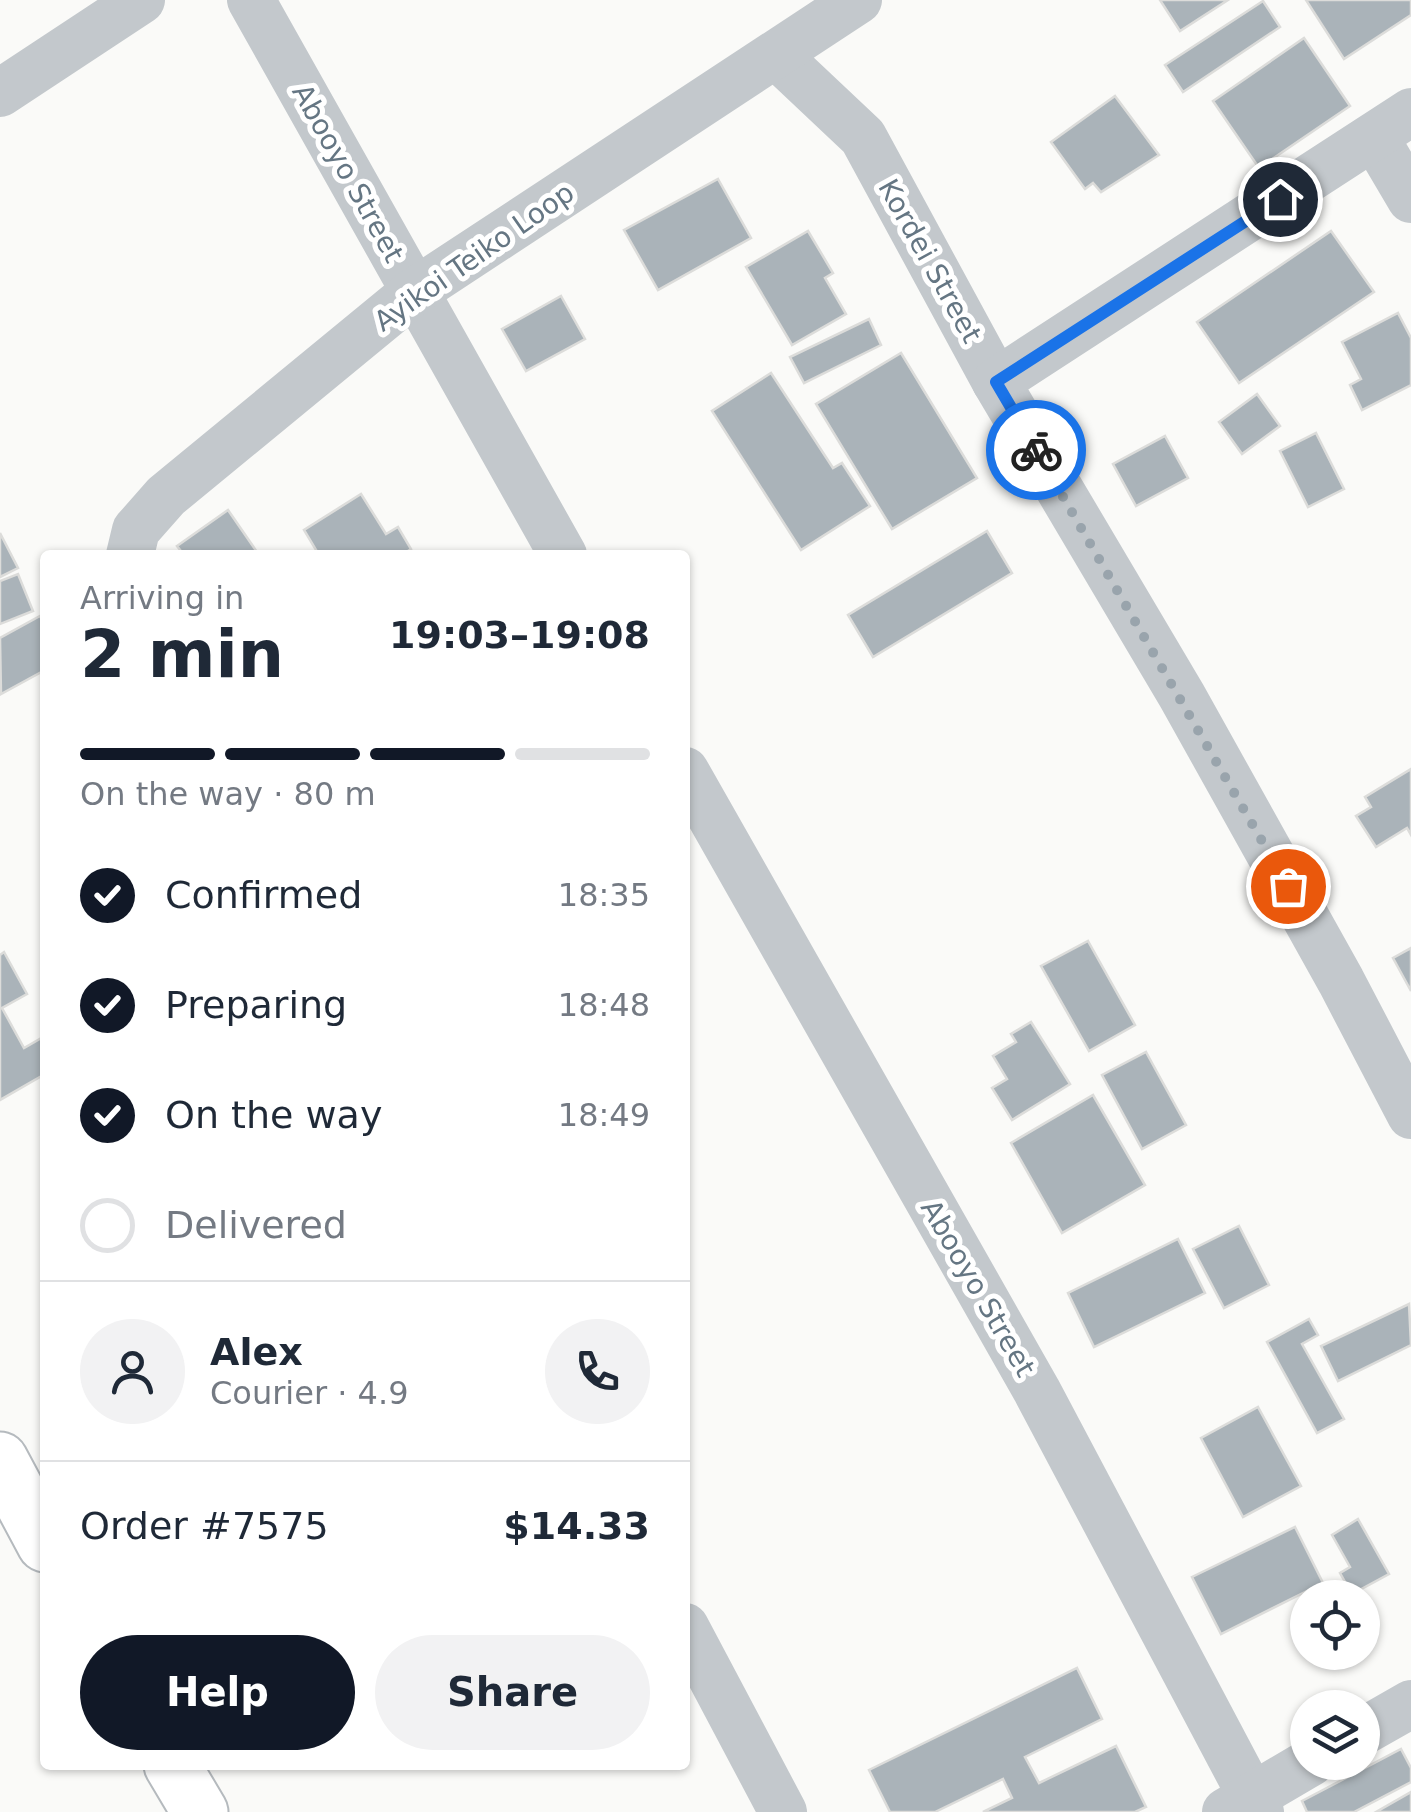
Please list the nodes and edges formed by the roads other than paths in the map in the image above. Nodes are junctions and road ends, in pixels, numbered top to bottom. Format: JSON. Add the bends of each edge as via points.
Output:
{"nodes":[{"id":1,"x":142,"y":0,"type":"edge"},
{"id":2,"x":251,"y":0,"type":"edge"},
{"id":3,"x":858,"y":0,"type":"edge"},
{"id":4,"x":776,"y":55,"type":"junction"},
{"id":5,"x":0,"y":93,"type":"edge"},
{"id":6,"x":1393,"y":125,"type":"edge"},
{"id":7,"x":1411,"y":199,"type":"edge"},
{"id":8,"x":414,"y":292,"type":"junction"},
{"id":9,"x":996,"y":382,"type":"junction"},
{"id":10,"x":131,"y":550,"type":"edge"},
{"id":11,"x":560,"y":550,"type":"edge"},
{"id":12,"x":690,"y":780,"type":"edge"},
{"id":13,"x":1411,"y":1115,"type":"edge"},
{"id":14,"x":0,"y":1460,"type":"edge"},
{"id":15,"x":40,"y":1535,"type":"edge"},
{"id":16,"x":690,"y":1637,"type":"edge"},
{"id":17,"x":1411,"y":1704,"type":"edge"},
{"id":18,"x":1380,"y":1722,"type":"edge"},
{"id":19,"x":175,"y":1770,"type":"edge"},
{"id":20,"x":1290,"y":1776,"type":"edge"},
{"id":21,"x":1245,"y":1807,"type":"edge"},
{"id":22,"x":200,"y":1812,"type":"edge"},
{"id":23,"x":782,"y":1812,"type":"edge"}],
"edges":[{"from":1,"to":5,"type":"street"},
{"from":2,"to":8,"type":"street","name":"Abooyo Street"},
{"from":3,"to":4,"type":"street","name":"Ayikoi Teiko Loop"},
{"from":4,"to":8,"type":"street","name":"Ayikoi Teiko Loop"},
{"from":4,"to":9,"type":"street","name":"Kordei Street","via":[[863,137]]},
{"from":6,"to":7,"type":"street"},
{"from":6,"to":9,"type":"street"},
{"from":8,"to":10,"type":"street","name":"Ayikoi Teiko Loop","via":[[166,496],[136,530]]},
{"from":8,"to":11,"type":"street","name":"Abooyo Street"},
{"from":9,"to":13,"type":"street","name":"Kordei Street","via":[[1191,713]]},
{"from":12,"to":21,"type":"street","name":"Abooyo Street","via":[[1037,1391]]},
{"from":14,"to":15,"type":"main road"},
{"from":16,"to":23,"type":"street"},
{"from":17,"to":18,"type":"street"},
{"from":19,"to":22,"type":"main road"},
{"from":20,"to":21,"type":"street"}]}
